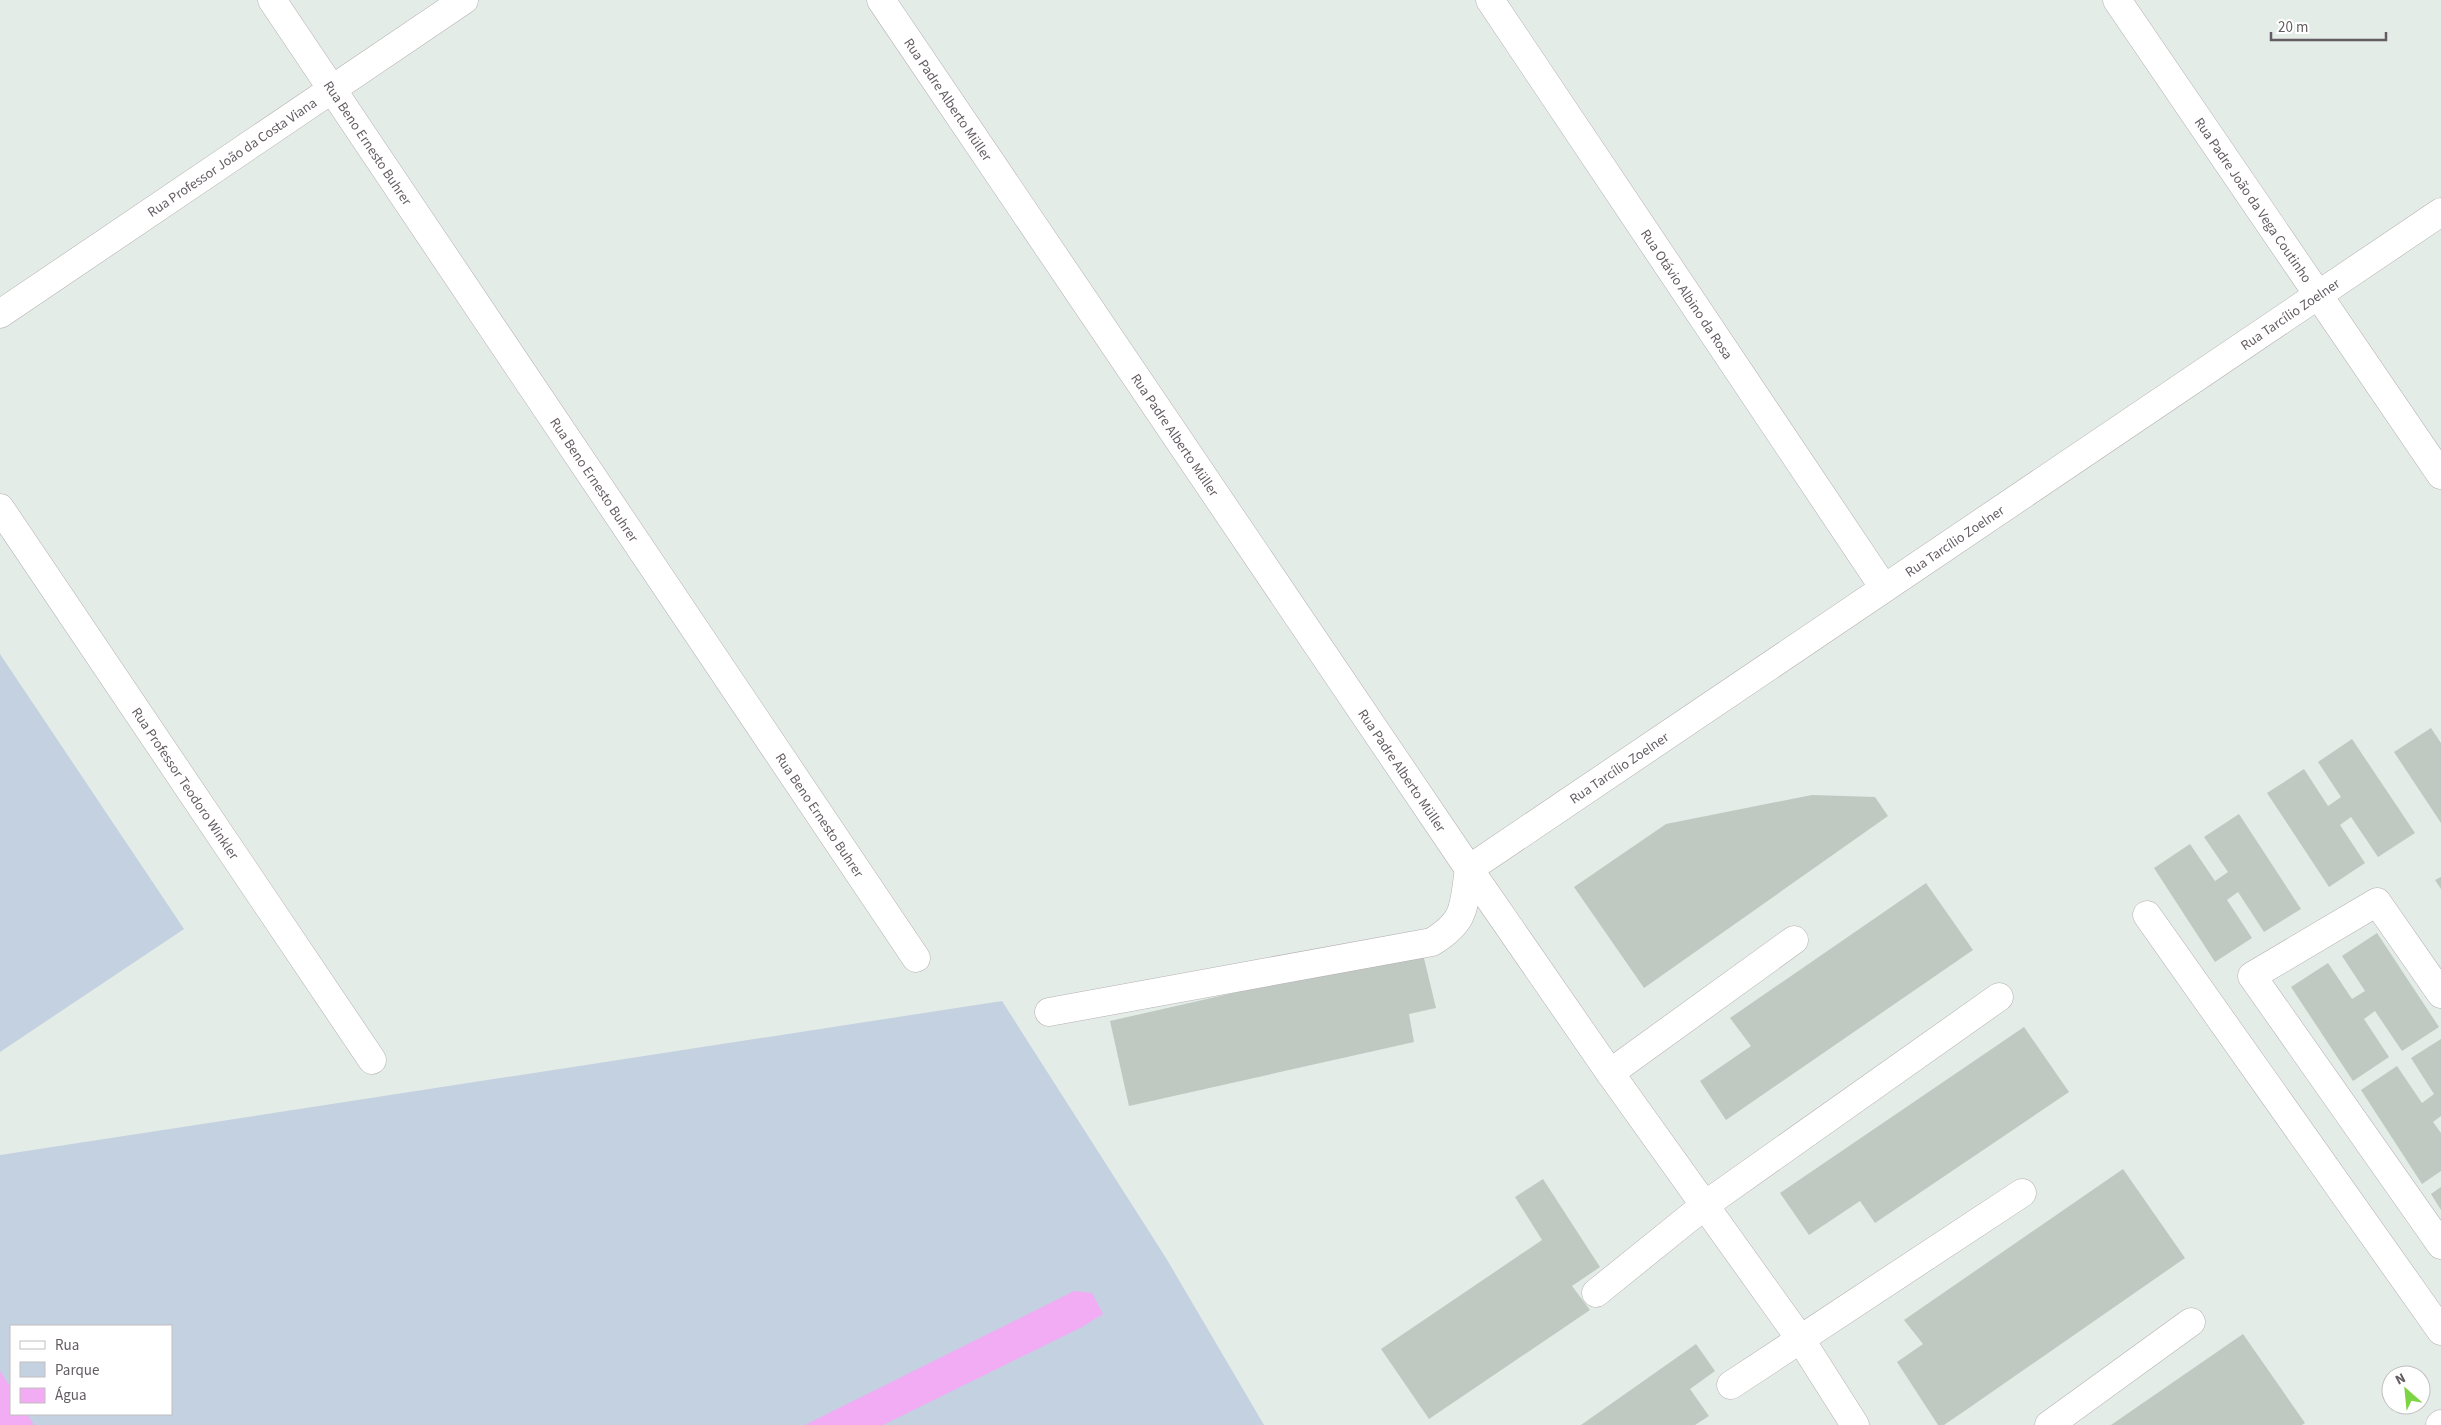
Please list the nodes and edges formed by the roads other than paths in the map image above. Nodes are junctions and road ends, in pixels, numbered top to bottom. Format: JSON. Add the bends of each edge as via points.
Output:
{"nodes":[{"id":1,"x":272,"y":0,"type":"edge"},
{"id":2,"x":464,"y":0,"type":"edge"},
{"id":3,"x":881,"y":0,"type":"edge"},
{"id":4,"x":1490,"y":0,"type":"edge"},
{"id":5,"x":2117,"y":0,"type":"edge"},
{"id":6,"x":332,"y":90,"type":"junction"},
{"id":7,"x":2441,"y":212,"type":"edge"},
{"id":8,"x":2318,"y":295,"type":"junction"},
{"id":9,"x":0,"y":314,"type":"edge"},
{"id":10,"x":2441,"y":474,"type":"edge"},
{"id":11,"x":0,"y":508,"type":"edge"},
{"id":12,"x":1884,"y":588,"type":"junction"},
{"id":13,"x":1469,"y":870,"type":"junction"},
{"id":14,"x":2146,"y":915,"type":"dead end"},
{"id":15,"x":1794,"y":940,"type":"dead end"},
{"id":16,"x":916,"y":958,"type":"dead end"},
{"id":17,"x":2441,"y":994,"type":"edge"},
{"id":18,"x":1999,"y":997,"type":"dead end"},
{"id":19,"x":1050,"y":1012,"type":"dead end"},
{"id":20,"x":372,"y":1060,"type":"dead end"},
{"id":21,"x":1610,"y":1073,"type":"junction"},
{"id":22,"x":2022,"y":1193,"type":"dead end"},
{"id":23,"x":1705,"y":1205,"type":"junction"},
{"id":24,"x":2441,"y":1245,"type":"edge"},
{"id":25,"x":1596,"y":1293,"type":"dead end"},
{"id":26,"x":2192,"y":1322,"type":"dead end"},
{"id":27,"x":2441,"y":1330,"type":"edge"},
{"id":28,"x":1801,"y":1340,"type":"junction"},
{"id":29,"x":1731,"y":1385,"type":"dead end"},
{"id":30,"x":1855,"y":1425,"type":"edge"},
{"id":31,"x":2049,"y":1425,"type":"edge"}],
"edges":[{"from":1,"to":6,"type":"street","name":"Rua Beno Ernesto Buhrer"},
{"from":2,"to":6,"type":"street","name":"Rua Professor João da Costa Viana"},
{"from":3,"to":13,"type":"street","name":"Rua Padre Alberto Müller"},
{"from":4,"to":12,"type":"street","name":"Rua Otávio Albino da Rosa"},
{"from":5,"to":8,"type":"street","name":"Rua Padre João da Vega Coutinho"},
{"from":6,"to":9,"type":"street","name":"Rua Professor João da Costa Viana"},
{"from":6,"to":16,"type":"street","name":"Rua Beno Ernesto Buhrer"},
{"from":7,"to":8,"type":"street","name":"Rua Tarcílio Zoelner"},
{"from":8,"to":10,"type":"street","name":"Rua Padre João da Vega Coutinho"},
{"from":8,"to":12,"type":"street","name":"Rua Tarcílio Zoelner"},
{"from":11,"to":20,"type":"street","name":"Rua Professor Teodoro Winkler"},
{"from":12,"to":13,"type":"street","name":"Rua Tarcílio Zoelner"},
{"from":13,"to":19,"type":"street","via":[[1462,914],[1449,931],[1432,942]]},
{"from":13,"to":21,"type":"street","name":"Rua Padre Alberto Müller"},
{"from":14,"to":27,"type":"street"},
{"from":15,"to":21,"type":"street"},
{"from":17,"to":24,"type":"street","via":[[2378,902],[2252,976]]},
{"from":18,"to":23,"type":"street"},
{"from":21,"to":23,"type":"street","name":"Rua Padre Alberto Müller"},
{"from":22,"to":28,"type":"street"},
{"from":23,"to":25,"type":"street"},
{"from":23,"to":28,"type":"street","name":"Rua Padre Alberto Müller"},
{"from":26,"to":31,"type":"street"},
{"from":28,"to":29,"type":"street"},
{"from":28,"to":30,"type":"street","name":"Rua Padre Alberto Müller"}]}
